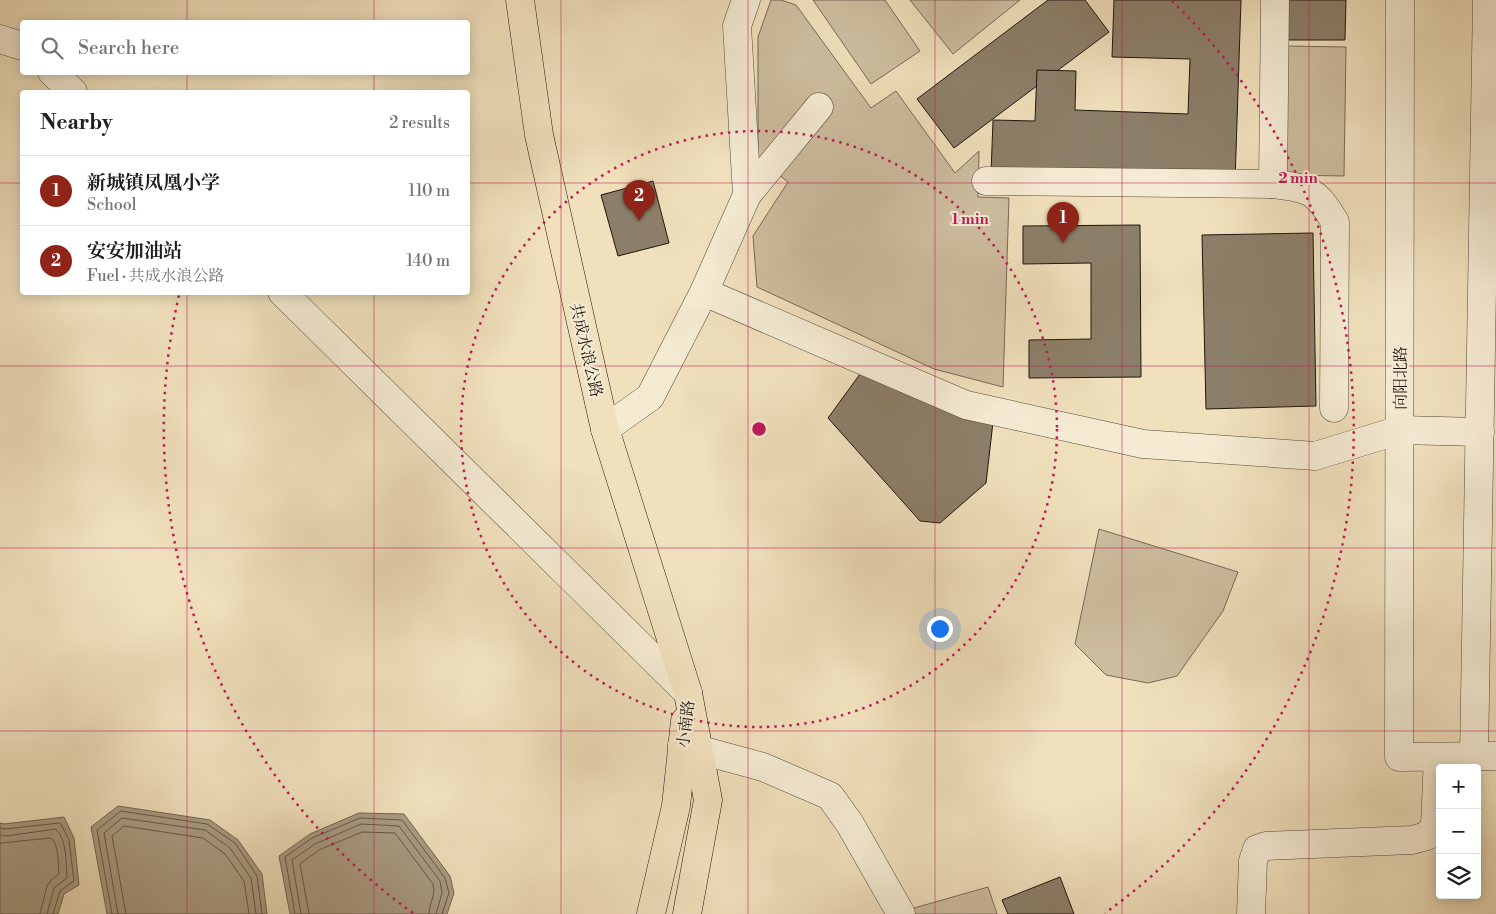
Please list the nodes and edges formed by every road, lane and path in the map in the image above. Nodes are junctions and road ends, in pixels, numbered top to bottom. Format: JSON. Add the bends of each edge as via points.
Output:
{"nodes":[{"id":1,"x":520,"y":0,"type":"edge"},
{"id":2,"x":746,"y":0,"type":"edge"},
{"id":3,"x":1275,"y":0,"type":"edge"},
{"id":4,"x":1400,"y":0,"type":"edge"},
{"id":5,"x":1487,"y":0,"type":"edge"},
{"id":6,"x":0,"y":40,"type":"edge"},
{"id":7,"x":20,"y":45,"type":"edge"},
{"id":8,"x":55,"y":75,"type":"edge"},
{"id":9,"x":71,"y":90,"type":"edge"},
{"id":10,"x":819,"y":107,"type":"dead end"},
{"id":11,"x":986,"y":182,"type":"dead end"},
{"id":12,"x":1273,"y":184,"type":"junction"},
{"id":13,"x":747,"y":194,"type":"junction"},
{"id":14,"x":704,"y":292,"type":"junction"},
{"id":15,"x":285,"y":295,"type":"edge"},
{"id":16,"x":1334,"y":408,"type":"dead end"},
{"id":17,"x":605,"y":428,"type":"junction"},
{"id":18,"x":1400,"y":430,"type":"junction"},
{"id":19,"x":1480,"y":432,"type":"junction"},
{"id":20,"x":688,"y":693,"type":"junction"},
{"id":21,"x":690,"y":747,"type":"junction"},
{"id":22,"x":1485,"y":756,"type":"edge"},
{"id":23,"x":1438,"y":757,"type":"junction"},
{"id":24,"x":651,"y":914,"type":"edge"},
{"id":25,"x":687,"y":914,"type":"edge"},
{"id":26,"x":901,"y":914,"type":"edge"},
{"id":27,"x":1251,"y":914,"type":"edge"}],
"edges":[{"from":1,"to":17,"type":"main road","name":"共成水浪公路","via":[[539,135]]},
{"from":2,"to":13,"type":"street","via":[[737,26]]},
{"from":3,"to":12,"type":"street"},
{"from":4,"to":18,"type":"street","name":"向阳北路"},
{"from":5,"to":19,"type":"street"},
{"from":6,"to":7,"type":"street"},
{"from":8,"to":9,"type":"street"},
{"from":10,"to":13,"type":"street"},
{"from":11,"to":12,"type":"street"},
{"from":12,"to":16,"type":"street","via":[[1296,186],[1311,192],[1324,203],[1335,222]]},
{"from":13,"to":14,"type":"street"},
{"from":14,"to":17,"type":"street","via":[[650,397]]},
{"from":14,"to":18,"type":"street","via":[[966,405],[1143,444],[1315,456]]},
{"from":15,"to":20,"type":"street"},
{"from":17,"to":20,"type":"main road","name":"共成水浪公路"},
{"from":18,"to":19,"type":"street"},
{"from":18,"to":23,"type":"street","name":"向阳北路","via":[[1399,757]]},
{"from":19,"to":22,"type":"street"},
{"from":20,"to":21,"type":"main road","name":"小南路"},
{"from":21,"to":24,"type":"main road","name":"小南路"},
{"from":21,"to":25,"type":"main road","name":"小南路","via":[[708,800]]},
{"from":21,"to":26,"type":"street","via":[[763,767],[830,796],[850,824]]},
{"from":22,"to":23,"type":"street"},
{"from":23,"to":27,"type":"street","via":[[1435,826],[1427,836],[1412,840],[1257,849],[1253,862]]}]}
